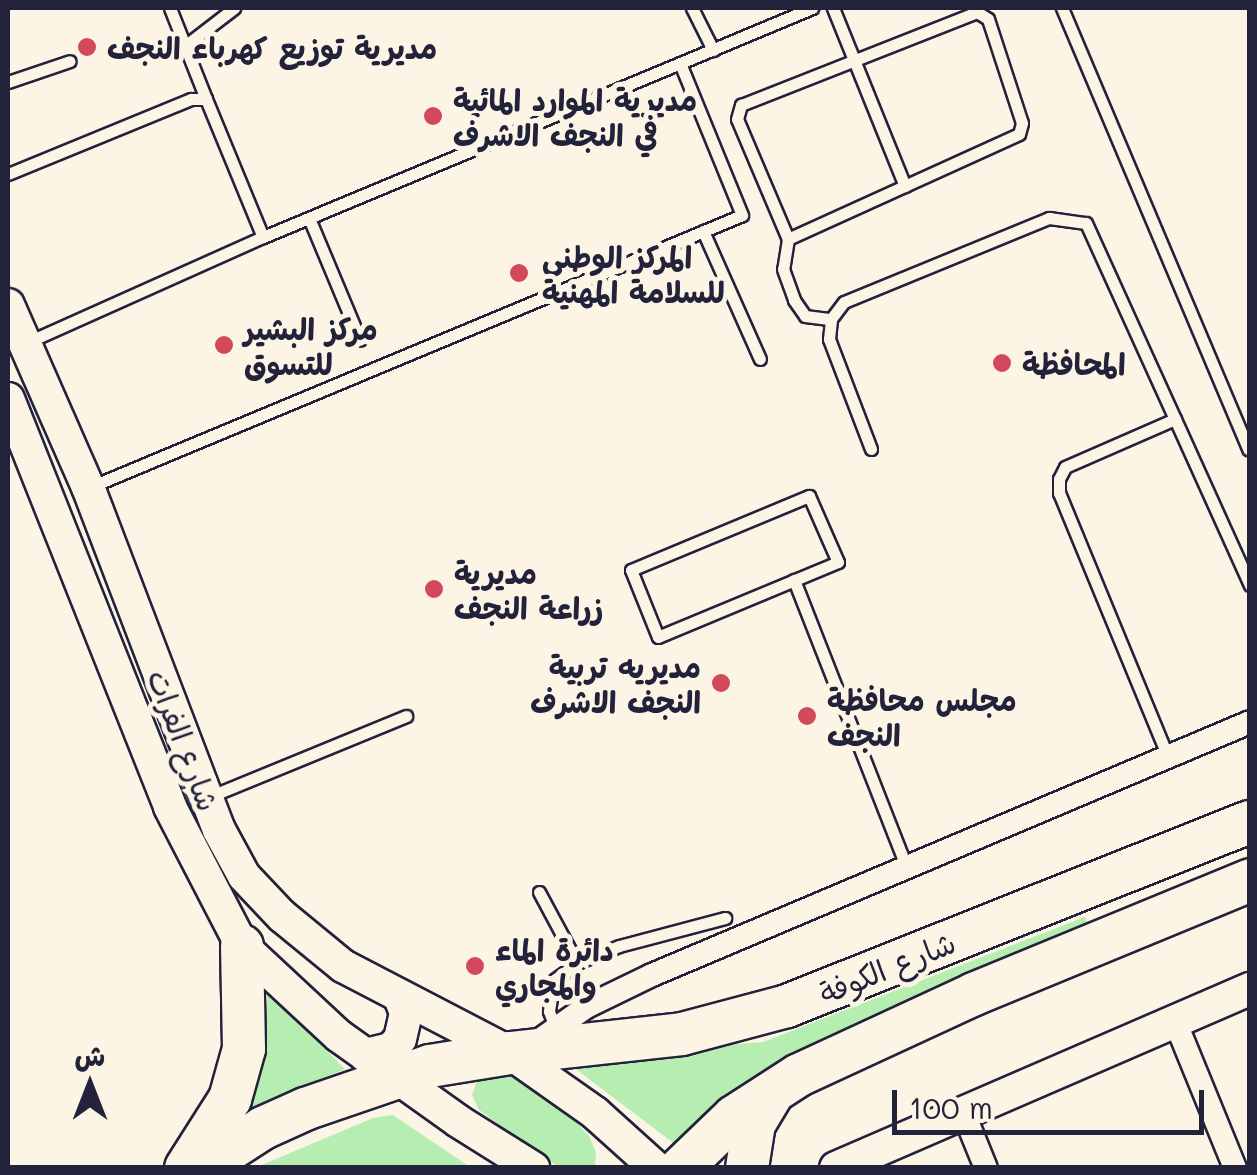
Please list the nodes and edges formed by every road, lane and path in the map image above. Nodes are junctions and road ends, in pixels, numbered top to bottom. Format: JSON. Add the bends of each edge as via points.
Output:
{"nodes":[{"id":1,"x":170,"y":8,"type":"edge"},
{"id":2,"x":234,"y":8,"type":"edge"},
{"id":3,"x":692,"y":8,"type":"edge"},
{"id":4,"x":812,"y":8,"type":"edge"},
{"id":5,"x":832,"y":8,"type":"edge"},
{"id":6,"x":1062,"y":8,"type":"edge"},
{"id":7,"x":186,"y":44,"type":"junction"},
{"id":8,"x":713,"y":50,"type":"junction"},
{"id":9,"x":853,"y":59,"type":"junction"},
{"id":10,"x":70,"y":61,"type":"dead end"},
{"id":11,"x":680,"y":62,"type":"junction"},
{"id":12,"x":8,"y":82,"type":"edge"},
{"id":13,"x":206,"y":99,"type":"junction"},
{"id":14,"x":8,"y":174,"type":"edge"},
{"id":15,"x":905,"y":186,"type":"junction"},
{"id":16,"x":308,"y":218,"type":"junction"},
{"id":17,"x":703,"y":231,"type":"junction"},
{"id":18,"x":263,"y":237,"type":"junction"},
{"id":19,"x":788,"y":239,"type":"junction"},
{"id":20,"x":8,"y":304,"type":"edge"},
{"id":21,"x":831,"y":319,"type":"junction"},
{"id":22,"x":360,"y":340,"type":"dead end"},
{"id":23,"x":24,"y":344,"type":"junction"},
{"id":24,"x":760,"y":359,"type":"dead end"},
{"id":25,"x":8,"y":399,"type":"edge"},
{"id":26,"x":1176,"y":419,"type":"junction"},
{"id":27,"x":871,"y":449,"type":"dead end"},
{"id":28,"x":1248,"y":450,"type":"edge"},
{"id":29,"x":88,"y":488,"type":"junction"},
{"id":30,"x":794,"y":580,"type":"junction"},
{"id":31,"x":1250,"y":585,"type":"edge"},
{"id":32,"x":406,"y":716,"type":"dead end"},
{"id":33,"x":1250,"y":722,"type":"edge"},
{"id":34,"x":1168,"y":756,"type":"junction"},
{"id":35,"x":207,"y":798,"type":"junction"},
{"id":36,"x":1250,"y":822,"type":"edge"},
{"id":37,"x":907,"y":869,"type":"junction"},
{"id":38,"x":1250,"y":880,"type":"edge"},
{"id":39,"x":539,"y":892,"type":"dead end"},
{"id":40,"x":724,"y":918,"type":"dead end"},
{"id":41,"x":242,"y":946,"type":"junction"},
{"id":42,"x":577,"y":963,"type":"junction"},
{"id":43,"x":1250,"y":989,"type":"edge"},
{"id":44,"x":401,"y":1000,"type":"junction"},
{"id":45,"x":1175,"y":1020,"type":"junction"},
{"id":46,"x":530,"y":1044,"type":"junction"},
{"id":47,"x":380,"y":1066,"type":"junction"},
{"id":48,"x":776,"y":1088,"type":"junction"},
{"id":49,"x":962,"y":1109,"type":"junction"},
{"id":50,"x":186,"y":1168,"type":"edge"},
{"id":51,"x":200,"y":1168,"type":"edge"},
{"id":52,"x":533,"y":1168,"type":"edge"},
{"id":53,"x":656,"y":1168,"type":"edge"},
{"id":54,"x":681,"y":1168,"type":"edge"},
{"id":55,"x":747,"y":1168,"type":"edge"},
{"id":56,"x":836,"y":1168,"type":"edge"},
{"id":57,"x":986,"y":1168,"type":"edge"},
{"id":58,"x":1235,"y":1168,"type":"edge"}],
"edges":[{"from":1,"to":7,"type":"lane"},
{"from":2,"to":7,"type":"lane"},
{"from":3,"to":8,"type":"lane"},
{"from":4,"to":8,"type":"lane"},
{"from":5,"to":9,"type":"lane"},
{"from":6,"to":28,"type":"lane"},
{"from":7,"to":13,"type":"lane"},
{"from":8,"to":11,"type":"lane"},
{"from":9,"to":15,"type":"lane"},
{"from":9,"to":15,"type":"lane","via":[[977,12],[988,19],[1022,123],[1019,134]]},
{"from":9,"to":19,"type":"lane","via":[[741,106],[737,118]]},
{"from":10,"to":12,"type":"lane"},
{"from":11,"to":16,"type":"lane"},
{"from":11,"to":17,"type":"lane","via":[[742,215]]},
{"from":13,"to":14,"type":"lane"},
{"from":13,"to":18,"type":"lane"},
{"from":15,"to":19,"type":"lane"},
{"from":16,"to":18,"type":"lane"},
{"from":16,"to":22,"type":"lane"},
{"from":17,"to":24,"type":"lane"},
{"from":17,"to":29,"type":"lane"},
{"from":18,"to":23,"type":"lane"},
{"from":19,"to":21,"type":"lane","via":[[783,270],[794,300],[805,316]]},
{"from":20,"to":23,"type":"main road","name":"شارع الفرات"},
{"from":21,"to":26,"type":"lane","via":[[844,302],[1049,218],[1070,218],[1086,223]]},
{"from":21,"to":27,"type":"lane","via":[[829,338]]},
{"from":23,"to":29,"type":"main road","name":"شارع الفرات"},
{"from":25,"to":41,"type":"main road","name":"شارع الفرات","via":[[170,807]]},
{"from":26,"to":31,"type":"lane"},
{"from":26,"to":34,"type":"lane","via":[[1065,468],[1058,479]]},
{"from":29,"to":35,"type":"main road","name":"شارع الفرات"},
{"from":30,"to":30,"type":"lane","via":[[658,637],[631,570],[809,496],[838,562]]},
{"from":30,"to":37,"type":"lane"},
{"from":32,"to":35,"type":"lane"},
{"from":33,"to":34,"type":"street"},
{"from":34,"to":37,"type":"street"},
{"from":35,"to":44,"type":"main road","name":"شارع الفرات","via":[[244,876],[282,916],[343,966]]},
{"from":36,"to":46,"type":"highway","name":"شارع الكوفة","via":[[770,1012],[664,1037]]},
{"from":37,"to":46,"type":"street","via":[[652,974]]},
{"from":38,"to":48,"type":"highway","name":"شارع الكوفة","via":[[974,994]]},
{"from":39,"to":42,"type":"lane"},
{"from":40,"to":42,"type":"lane"},
{"from":41,"to":47,"type":"main road","name":"شارع الفرات"},
{"from":41,"to":50,"type":"highway","via":[[244,1049],[230,1099]]},
{"from":42,"to":46,"type":"lane","via":[[554,980],[549,1011]]},
{"from":43,"to":45,"type":"main road"},
{"from":44,"to":46,"type":"main road","name":"شارع الفرات"},
{"from":44,"to":47,"type":"main road","via":[[406,1013],[400,1039]]},
{"from":45,"to":49,"type":"main road"},
{"from":45,"to":58,"type":"street"},
{"from":46,"to":47,"type":"highway","name":"شارع الكوفة"},
{"from":46,"to":53,"type":"main road","name":"شارع الفرات"},
{"from":47,"to":51,"type":"highway","name":"شارع الكوفة"},
{"from":47,"to":52,"type":"main road","name":"شارع الفرات"},
{"from":48,"to":54,"type":"highway","name":"شارع الكوفة"},
{"from":48,"to":55,"type":"highway","via":[[754,1124]]},
{"from":49,"to":56,"type":"main road"},
{"from":49,"to":57,"type":"street"}]}
